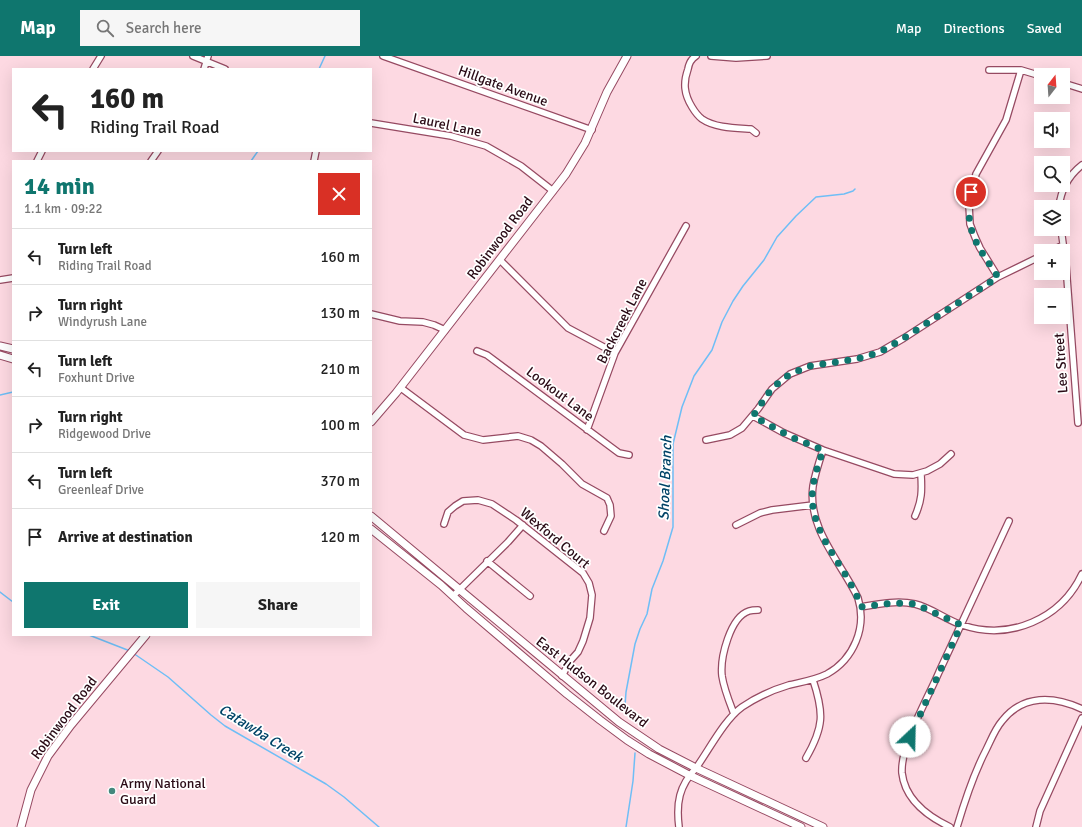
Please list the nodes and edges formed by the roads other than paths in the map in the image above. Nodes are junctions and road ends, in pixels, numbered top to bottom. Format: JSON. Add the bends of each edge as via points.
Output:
{"nodes":[{"id":1,"x":101,"y":56,"type":"edge"},
{"id":2,"x":193,"y":56,"type":"edge"},
{"id":3,"x":383,"y":56,"type":"edge"},
{"id":4,"x":627,"y":56,"type":"edge"},
{"id":5,"x":696,"y":56,"type":"edge"},
{"id":6,"x":711,"y":56,"type":"edge"},
{"id":7,"x":745,"y":56,"type":"edge"},
{"id":8,"x":766,"y":56,"type":"edge"},
{"id":9,"x":208,"y":59,"type":"edge"},
{"id":10,"x":94,"y":68,"type":"edge"},
{"id":11,"x":223,"y":68,"type":"edge"},
{"id":12,"x":989,"y":70,"type":"dead end"},
{"id":13,"x":1022,"y":70,"type":"junction"},
{"id":14,"x":1034,"y":74,"type":"edge"},
{"id":15,"x":1070,"y":85,"type":"edge"},
{"id":16,"x":1082,"y":89,"type":"edge"},
{"id":17,"x":372,"y":123,"type":"edge"},
{"id":18,"x":592,"y":130,"type":"junction"},
{"id":19,"x":756,"y":133,"type":"dead end"},
{"id":20,"x":1082,"y":164,"type":"edge"},
{"id":21,"x":552,"y":190,"type":"junction"},
{"id":22,"x":1060,"y":200,"type":"edge"},
{"id":23,"x":686,"y":226,"type":"dead end"},
{"id":24,"x":1034,"y":259,"type":"edge"},
{"id":25,"x":500,"y":260,"type":"junction"},
{"id":26,"x":998,"y":277,"type":"junction"},
{"id":27,"x":12,"y":278,"type":"edge"},
{"id":28,"x":0,"y":280,"type":"edge"},
{"id":29,"x":1067,"y":280,"type":"edge"},
{"id":30,"x":372,"y":314,"type":"edge"},
{"id":31,"x":445,"y":330,"type":"junction"},
{"id":32,"x":0,"y":346,"type":"edge"},
{"id":33,"x":12,"y":349,"type":"edge"},
{"id":34,"x":477,"y":351,"type":"dead end"},
{"id":35,"x":615,"y":353,"type":"junction"},
{"id":36,"x":0,"y":355,"type":"edge"},
{"id":37,"x":12,"y":359,"type":"edge"},
{"id":38,"x":401,"y":388,"type":"junction"},
{"id":39,"x":753,"y":416,"type":"junction"},
{"id":40,"x":372,"y":421,"type":"edge"},
{"id":41,"x":1078,"y":423,"type":"dead end"},
{"id":42,"x":587,"y":430,"type":"junction"},
{"id":43,"x":706,"y":440,"type":"dead end"},
{"id":44,"x":823,"y":450,"type":"junction"},
{"id":45,"x":951,"y":454,"type":"dead end"},
{"id":46,"x":629,"y":455,"type":"dead end"},
{"id":47,"x":921,"y":474,"type":"junction"},
{"id":48,"x":813,"y":505,"type":"junction"},
{"id":49,"x":915,"y":516,"type":"dead end"},
{"id":50,"x":372,"y":517,"type":"edge"},
{"id":51,"x":1009,"y":521,"type":"dead end"},
{"id":52,"x":444,"y":524,"type":"dead end"},
{"id":53,"x":736,"y":524,"type":"dead end"},
{"id":54,"x":523,"y":525,"type":"junction"},
{"id":55,"x":372,"y":530,"type":"edge"},
{"id":56,"x":604,"y":531,"type":"dead end"},
{"id":57,"x":487,"y":561,"type":"junction"},
{"id":58,"x":1082,"y":574,"type":"edge"},
{"id":59,"x":459,"y":590,"type":"junction"},
{"id":60,"x":453,"y":596,"type":"junction"},
{"id":61,"x":530,"y":596,"type":"dead end"},
{"id":62,"x":861,"y":607,"type":"junction"},
{"id":63,"x":758,"y":610,"type":"dead end"},
{"id":64,"x":961,"y":625,"type":"junction"},
{"id":65,"x":145,"y":636,"type":"edge"},
{"id":66,"x":562,"y":676,"type":"junction"},
{"id":67,"x":813,"y":680,"type":"junction"},
{"id":68,"x":553,"y":682,"type":"junction"},
{"id":69,"x":1082,"y":709,"type":"edge"},
{"id":70,"x":734,"y":714,"type":"junction"},
{"id":71,"x":1082,"y":718,"type":"edge"},
{"id":72,"x":806,"y":758,"type":"dead end"},
{"id":73,"x":696,"y":768,"type":"junction"},
{"id":74,"x":689,"y":775,"type":"junction"},
{"id":75,"x":21,"y":827,"type":"edge"},
{"id":76,"x":679,"y":827,"type":"edge"},
{"id":77,"x":801,"y":827,"type":"edge"},
{"id":78,"x":823,"y":827,"type":"edge"},
{"id":79,"x":950,"y":827,"type":"edge"},
{"id":80,"x":957,"y":827,"type":"edge"},
{"id":81,"x":1036,"y":827,"type":"edge"}],
"edges":[{"from":1,"to":10,"type":"street"},
{"from":2,"to":9,"type":"street"},
{"from":3,"to":18,"type":"street","name":"Hillgate Avenue"},
{"from":4,"to":18,"type":"main road","name":"Robinwood Road","via":[[607,92]]},
{"from":5,"to":19,"type":"street","via":[[689,65],[684,88],[688,101],[699,117],[711,123],[751,129]]},
{"from":6,"to":7,"type":"street"},
{"from":7,"to":8,"type":"street"},
{"from":9,"to":11,"type":"street"},
{"from":12,"to":13,"type":"street"},
{"from":13,"to":14,"type":"street"},
{"from":13,"to":26,"type":"street","via":[[1006,120],[976,174],[969,205],[970,224],[975,237]]},
{"from":15,"to":16,"type":"street"},
{"from":17,"to":21,"type":"street","name":"Laurel Lane","via":[[451,136],[486,146],[521,166]]},
{"from":18,"to":21,"type":"main road","name":"Robinwood Road","via":[[566,174]]},
{"from":20,"to":22,"type":"street","via":[[1064,186]]},
{"from":21,"to":25,"type":"main road","name":"Robinwood Road"},
{"from":23,"to":35,"type":"street","name":"Backcreek Lane"},
{"from":24,"to":26,"type":"street"},
{"from":25,"to":31,"type":"main road","name":"Robinwood Road"},
{"from":25,"to":35,"type":"street","via":[[568,328]]},
{"from":26,"to":39,"type":"street","via":[[880,352],[857,359],[810,366],[790,374],[772,388]]},
{"from":27,"to":28,"type":"street"},
{"from":29,"to":41,"type":"street","name":"Lee Street"},
{"from":30,"to":31,"type":"street","via":[[400,321],[423,322]]},
{"from":31,"to":38,"type":"main road","name":"Robinwood Road"},
{"from":32,"to":33,"type":"main road"},
{"from":34,"to":42,"type":"street","name":"Lookout Lane","via":[[487,354]]},
{"from":35,"to":42,"type":"street","name":"Backcreek Lane"},
{"from":36,"to":37,"type":"main road"},
{"from":38,"to":40,"type":"main road","name":"Robinwood Road"},
{"from":38,"to":56,"type":"street","via":[[464,435],[484,440],[518,436],[540,446],[582,484],[607,498],[611,516]]},
{"from":39,"to":43,"type":"street","via":[[736,432]]},
{"from":39,"to":44,"type":"street"},
{"from":42,"to":46,"type":"street","name":"Lookout Lane","via":[[619,453]]},
{"from":44,"to":47,"type":"street","via":[[888,473]]},
{"from":44,"to":48,"type":"street","via":[[813,486]]},
{"from":45,"to":47,"type":"street","via":[[934,468]]},
{"from":47,"to":49,"type":"street","via":[[922,493]]},
{"from":48,"to":53,"type":"street","via":[[772,510]]},
{"from":48,"to":62,"type":"street","via":[[821,533]]},
{"from":50,"to":59,"type":"main road","name":"East Hudson Boulevard"},
{"from":51,"to":64,"type":"street"},
{"from":52,"to":54,"type":"street","name":"Wexford Court","via":[[448,512],[455,506],[463,501],[478,500],[497,506]]},
{"from":54,"to":57,"type":"street"},
{"from":54,"to":66,"type":"street","name":"Wexford Court","via":[[583,573],[589,583],[592,595],[587,630],[578,652]]},
{"from":55,"to":60,"type":"main road","name":"East Hudson Boulevard"},
{"from":57,"to":59,"type":"street"},
{"from":57,"to":61,"type":"street"},
{"from":58,"to":64,"type":"street","via":[[1061,603],[1027,625],[990,630]]},
{"from":59,"to":60,"type":"street"},
{"from":59,"to":66,"type":"main road","name":"East Hudson Boulevard"},
{"from":60,"to":68,"type":"main road","name":"East Hudson Boulevard"},
{"from":62,"to":64,"type":"street","via":[[894,603],[915,604]]},
{"from":62,"to":67,"type":"street","via":[[859,633],[855,645],[833,670]]},
{"from":63,"to":70,"type":"street","via":[[750,610],[738,620],[724,650],[723,686]]},
{"from":64,"to":79,"type":"street","via":[[908,742],[902,768],[904,786],[913,800],[928,816]]},
{"from":65,"to":75,"type":"main road","name":"Robinwood Road","via":[[48,756],[31,790]]},
{"from":66,"to":68,"type":"main road"},
{"from":66,"to":73,"type":"main road","name":"East Hudson Boulevard","via":[[618,722]]},
{"from":67,"to":70,"type":"street","via":[[766,693]]},
{"from":67,"to":72,"type":"street","via":[[820,702],[821,721],[819,733]]},
{"from":68,"to":74,"type":"main road","name":"East Hudson Boulevard","via":[[627,740]]},
{"from":69,"to":80,"type":"street","via":[[1063,702],[1041,699],[1017,708],[1005,717],[970,785]]},
{"from":70,"to":73,"type":"street"},
{"from":71,"to":81,"type":"street","via":[[1040,811]]},
{"from":73,"to":74,"type":"street"},
{"from":73,"to":78,"type":"main road","name":"East Hudson Boulevard"},
{"from":74,"to":76,"type":"street","via":[[680,792]]},
{"from":74,"to":77,"type":"main road","name":"East Hudson Boulevard"}]}
